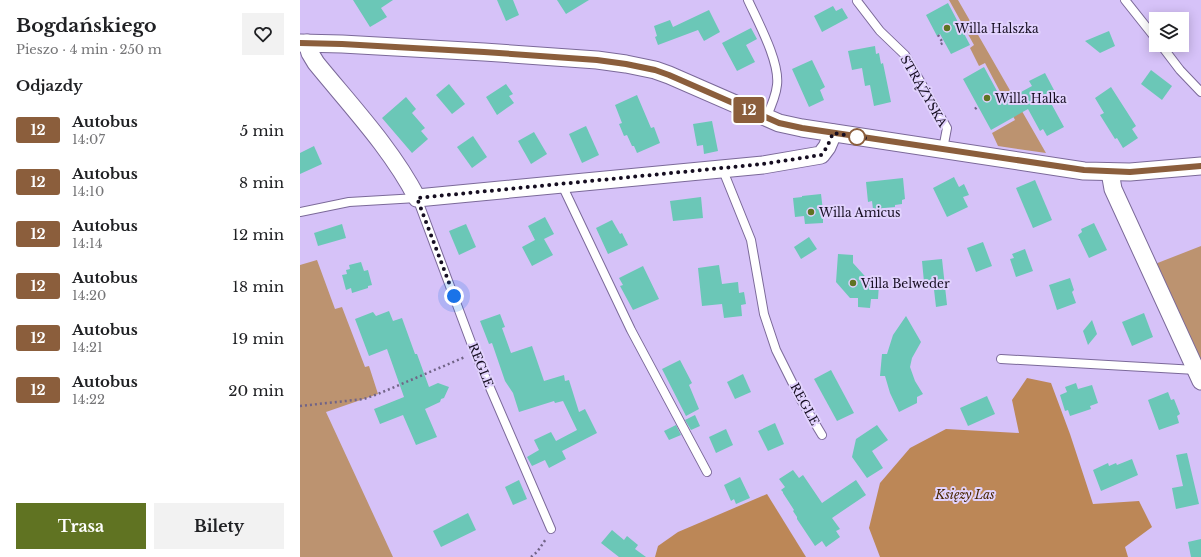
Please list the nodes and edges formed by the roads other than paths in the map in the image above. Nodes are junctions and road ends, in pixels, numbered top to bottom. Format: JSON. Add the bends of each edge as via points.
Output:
{"nodes":[{"id":1,"x":748,"y":0,"type":"edge"},
{"id":2,"x":1124,"y":0,"type":"edge"},
{"id":3,"x":857,"y":1,"type":"edge"},
{"id":4,"x":1149,"y":30,"type":"edge"},
{"id":5,"x":303,"y":43,"type":"edge"},
{"id":6,"x":1166,"y":52,"type":"edge"},
{"id":7,"x":1201,"y":92,"type":"edge"},
{"id":8,"x":766,"y":118,"type":"junction"},
{"id":9,"x":833,"y":133,"type":"junction"},
{"id":10,"x":943,"y":149,"type":"junction"},
{"id":11,"x":1201,"y":166,"type":"edge"},
{"id":12,"x":722,"y":168,"type":"junction"},
{"id":13,"x":1110,"y":172,"type":"junction"},
{"id":14,"x":562,"y":185,"type":"junction"},
{"id":15,"x":417,"y":198,"type":"junction"},
{"id":16,"x":300,"y":212,"type":"edge"},
{"id":17,"x":1001,"y":359,"type":"dead end"},
{"id":18,"x":1199,"y":375,"type":"edge"},
{"id":19,"x":822,"y":435,"type":"dead end"},
{"id":20,"x":707,"y":472,"type":"dead end"},
{"id":21,"x":551,"y":529,"type":"road end"}],
"edges":[{"from":1,"to":8,"type":"lane","via":[[778,73],[776,93]]},
{"from":2,"to":4,"type":"lane"},
{"from":3,"to":10,"type":"lane","name":"STRĄŻYSKA","via":[[880,31],[905,55],[944,121],[947,128]]},
{"from":5,"to":8,"type":"street","via":[[484,52],[626,64],[669,75]]},
{"from":5,"to":15,"type":"street","name":"REGLE","via":[[316,63],[396,161]]},
{"from":6,"to":7,"type":"lane"},
{"from":8,"to":9,"type":"street","via":[[792,126]]},
{"from":9,"to":10,"type":"street"},
{"from":9,"to":12,"type":"street","via":[[821,155]]},
{"from":10,"to":13,"type":"street"},
{"from":11,"to":13,"type":"street"},
{"from":12,"to":14,"type":"street"},
{"from":12,"to":19,"type":"lane","name":"REGLE","via":[[751,240],[764,314],[776,350]]},
{"from":13,"to":18,"type":"street","via":[[1113,189]]},
{"from":14,"to":15,"type":"street"},
{"from":14,"to":20,"type":"lane","via":[[631,330]]},
{"from":15,"to":16,"type":"lane","via":[[349,202]]},
{"from":15,"to":21,"type":"lane","name":"REGLE","via":[[475,352]]},
{"from":17,"to":18,"type":"lane"}]}
